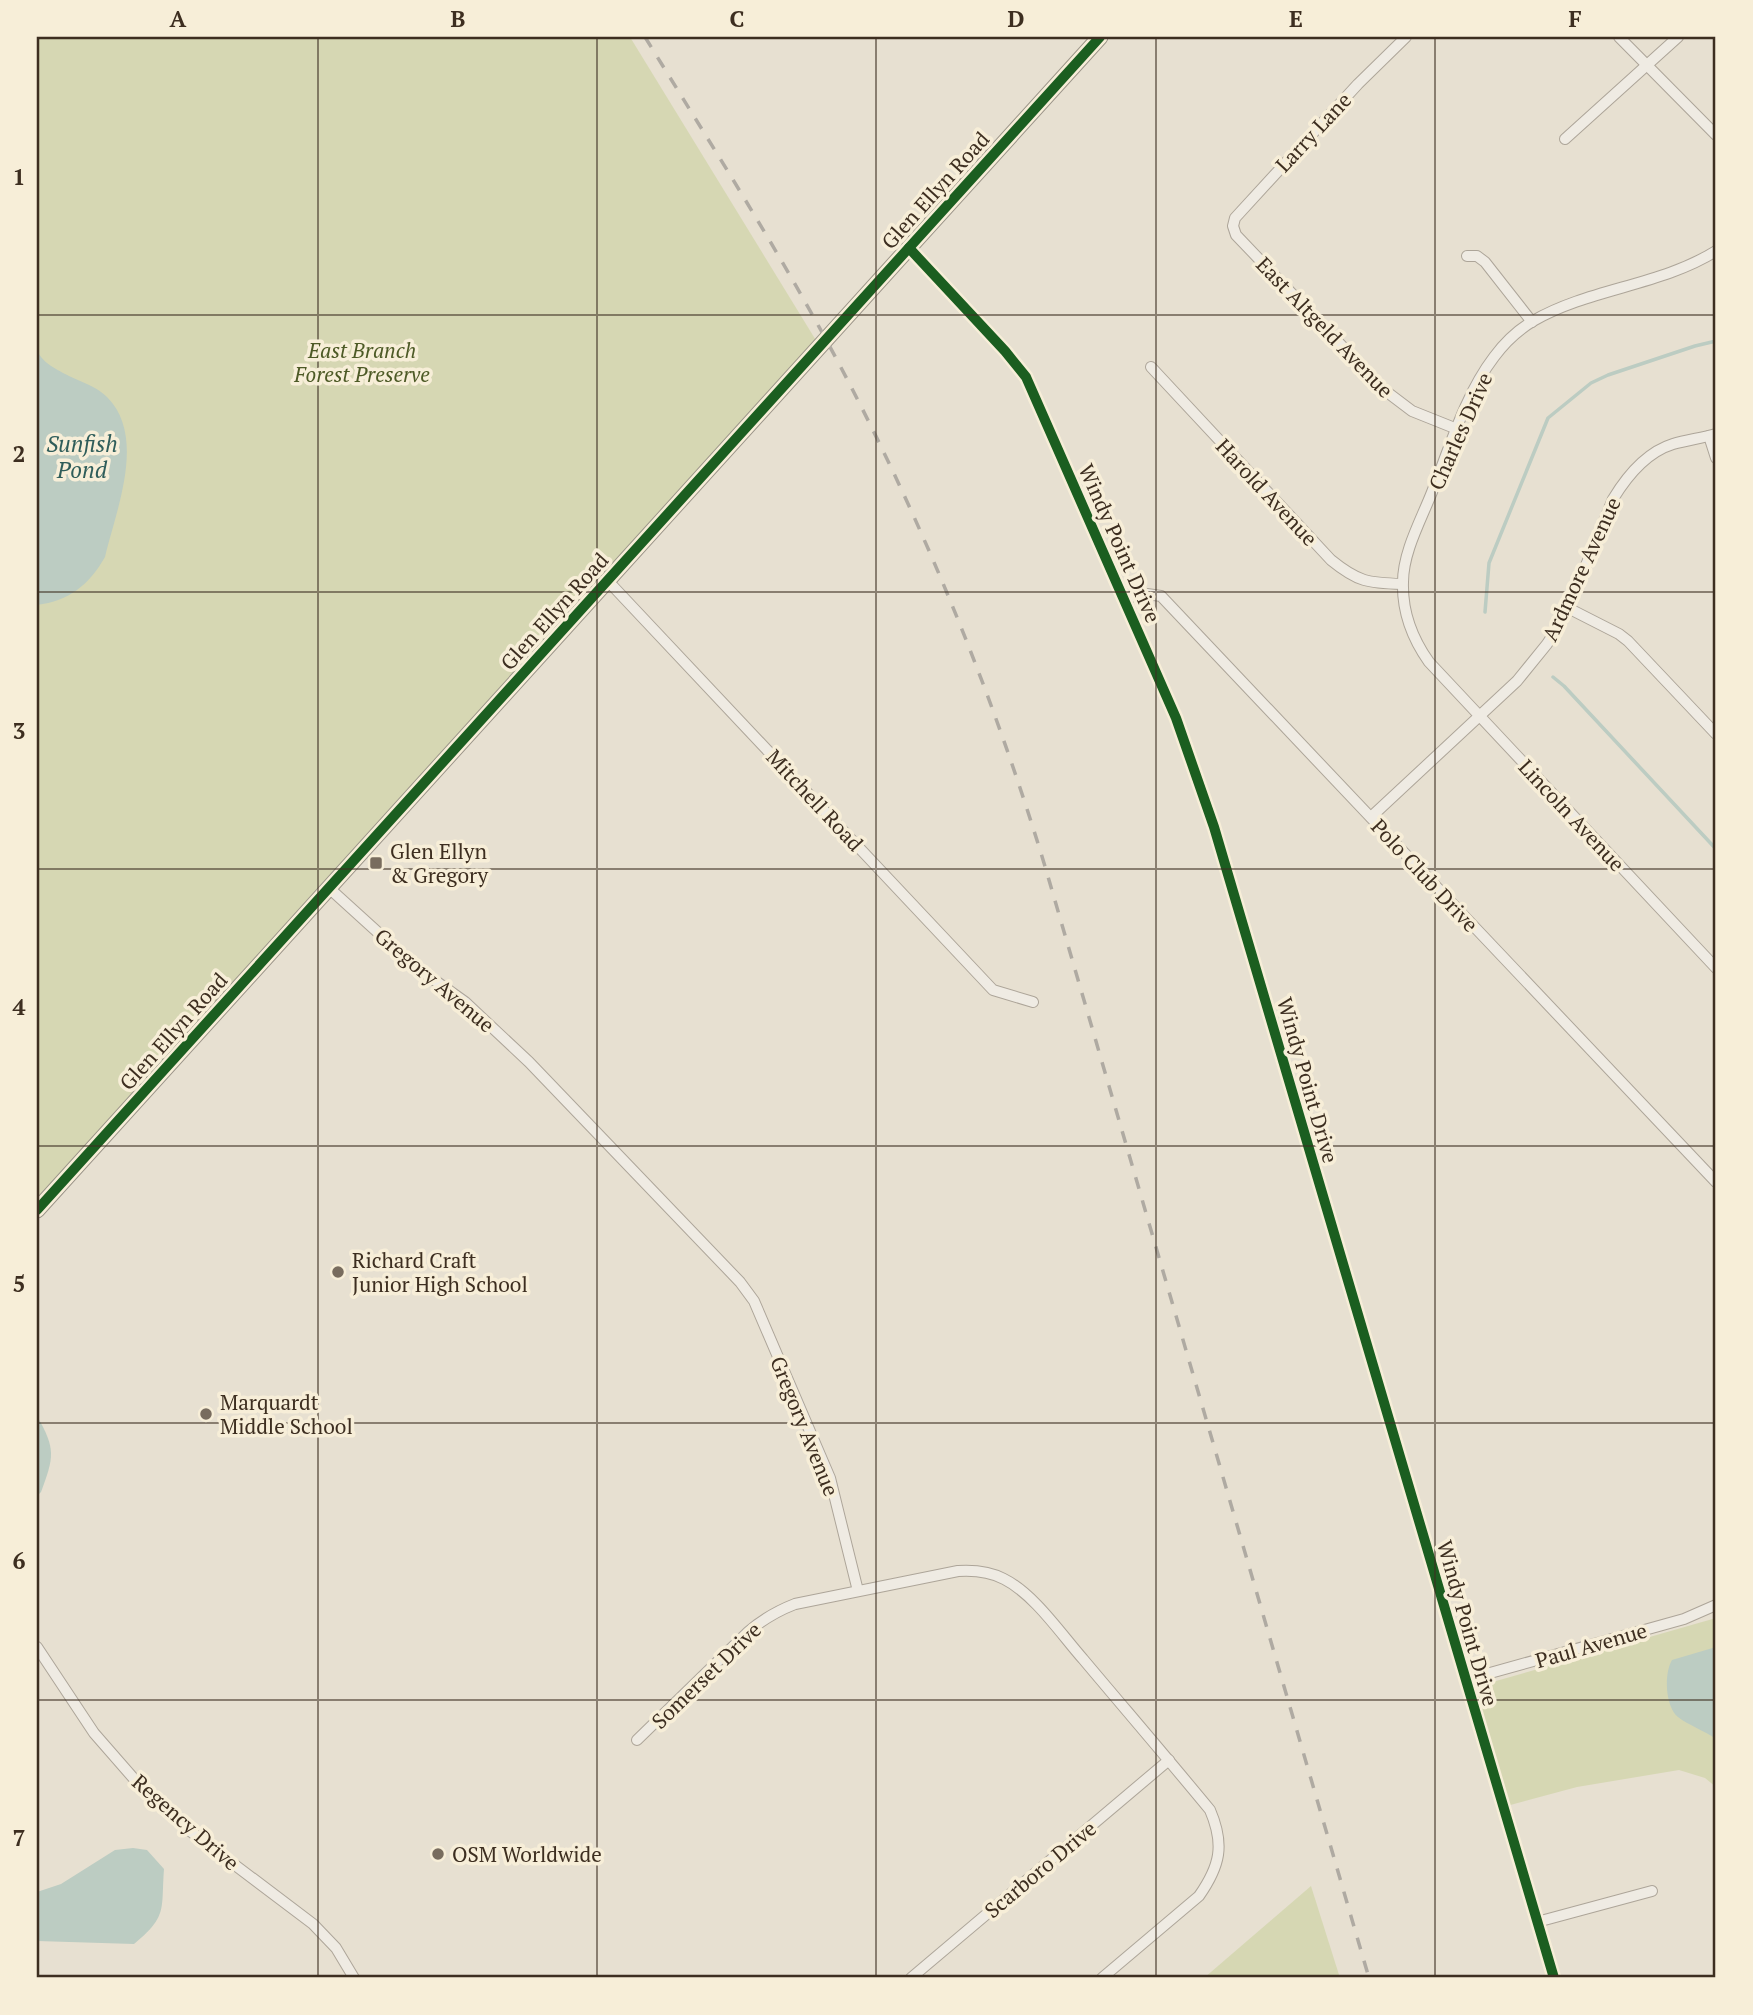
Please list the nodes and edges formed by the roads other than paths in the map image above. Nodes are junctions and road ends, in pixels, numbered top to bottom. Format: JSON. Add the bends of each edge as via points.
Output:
{"nodes":[{"id":1,"x":1100,"y":37,"type":"edge"},
{"id":2,"x":1406,"y":37,"type":"edge"},
{"id":3,"x":1619,"y":37,"type":"edge"},
{"id":4,"x":1678,"y":37,"type":"edge"},
{"id":5,"x":1646,"y":65,"type":"junction"},
{"id":6,"x":1716,"y":135,"type":"edge"},
{"id":7,"x":1565,"y":139,"type":"dead end"},
{"id":8,"x":1236,"y":235,"type":"joint"},
{"id":9,"x":909,"y":248,"type":"junction"},
{"id":10,"x":1716,"y":251,"type":"edge"},
{"id":11,"x":1467,"y":256,"type":"dead end"},
{"id":12,"x":1532,"y":322,"type":"junction"},
{"id":13,"x":1151,"y":367,"type":"dead end"},
{"id":14,"x":1457,"y":429,"type":"junction"},
{"id":15,"x":1713,"y":435,"type":"edge"},
{"id":16,"x":1716,"y":458,"type":"edge"},
{"id":17,"x":608,"y":581,"type":"junction"},
{"id":18,"x":1402,"y":583,"type":"junction"},
{"id":19,"x":1124,"y":598,"type":"junction"},
{"id":20,"x":1566,"y":607,"type":"junction"},
{"id":21,"x":1429,"y":662,"type":"joint"},
{"id":22,"x":1479,"y":716,"type":"junction"},
{"id":23,"x":1716,"y":734,"type":"edge"},
{"id":24,"x":1371,"y":817,"type":"junction"},
{"id":25,"x":329,"y":888,"type":"junction"},
{"id":26,"x":1716,"y":968,"type":"edge"},
{"id":27,"x":1033,"y":1002,"type":"dead end"},
{"id":28,"x":1716,"y":1182,"type":"edge"},
{"id":29,"x":37,"y":1210,"type":"edge"},
{"id":30,"x":858,"y":1591,"type":"junction"},
{"id":31,"x":1716,"y":1605,"type":"edge"},
{"id":32,"x":37,"y":1647,"type":"edge"},
{"id":33,"x":1465,"y":1680,"type":"junction"},
{"id":34,"x":637,"y":1740,"type":"dead end"},
{"id":35,"x":1168,"y":1760,"type":"junction"},
{"id":36,"x":1652,"y":1891,"type":"dead end"},
{"id":37,"x":1537,"y":1922,"type":"junction"},
{"id":38,"x":354,"y":1978,"type":"edge"},
{"id":39,"x":911,"y":1978,"type":"edge"},
{"id":40,"x":1102,"y":1978,"type":"edge"},
{"id":41,"x":1554,"y":1978,"type":"edge"}],
"edges":[{"from":1,"to":9,"type":"street","name":"Glen Ellyn Road"},
{"from":2,"to":8,"type":"street","name":"Larry Lane","via":[[1235,218]]},
{"from":3,"to":5,"type":"street"},
{"from":4,"to":5,"type":"street"},
{"from":5,"to":6,"type":"street"},
{"from":5,"to":7,"type":"street"},
{"from":8,"to":14,"type":"street","name":"East Altgeld Avenue","via":[[1383,389],[1412,411]]},
{"from":9,"to":17,"type":"street","name":"Glen Ellyn Road"},
{"from":9,"to":19,"type":"street","name":"Windy Point Drive","via":[[1026,377]]},
{"from":10,"to":12,"type":"street","name":"Charles Drive","via":[[1675,271],[1571,302]]},
{"from":11,"to":12,"type":"street","via":[[1485,262]]},
{"from":12,"to":14,"type":"street","name":"Charles Drive","via":[[1492,358]]},
{"from":13,"to":18,"type":"street","name":"Harold Avenue","via":[[1331,560],[1350,576],[1372,583]]},
{"from":14,"to":18,"type":"street","name":"Charles Drive","via":[[1408,552]]},
{"from":15,"to":16,"type":"street"},
{"from":15,"to":20,"type":"street","name":"Ardmore Avenue","via":[[1671,444],[1623,482]]},
{"from":17,"to":25,"type":"street","name":"Glen Ellyn Road"},
{"from":17,"to":27,"type":"street","name":"Mitchell Road","via":[[993,990]]},
{"from":18,"to":21,"type":"street","name":"Charles Drive","via":[[1409,626]]},
{"from":19,"to":24,"type":"street","name":"Polo Club Drive","via":[[1161,596]]},
{"from":19,"to":33,"type":"street","name":"Windy Point Drive","via":[[1175,718],[1214,827]]},
{"from":20,"to":22,"type":"street","name":"Ardmore Avenue","via":[[1560,624],[1530,666]]},
{"from":20,"to":23,"type":"street","via":[[1628,641]]},
{"from":21,"to":22,"type":"street","name":"Lincoln Avenue"},
{"from":22,"to":24,"type":"street","name":"Ardmore Avenue"},
{"from":22,"to":26,"type":"street","name":"Lincoln Avenue"},
{"from":24,"to":28,"type":"street","name":"Polo Club Drive"},
{"from":25,"to":29,"type":"street","name":"Glen Ellyn Road"},
{"from":25,"to":30,"type":"street","name":"Gregory Avenue","via":[[529,1062],[740,1282],[754,1301],[830,1478]]},
{"from":30,"to":34,"type":"street","name":"Somerset Drive","via":[[795,1604],[763,1619]]},
{"from":30,"to":35,"type":"street","via":[[958,1571],[982,1571],[1006,1580],[1047,1618]]},
{"from":31,"to":33,"type":"street","name":"Paul Avenue","via":[[1684,1619]]},
{"from":32,"to":38,"type":"street","name":"Regency Drive","via":[[94,1734],[142,1788],[313,1924],[336,1948]]},
{"from":33,"to":37,"type":"street","name":"Windy Point Drive"},
{"from":35,"to":39,"type":"street","name":"Scarboro Drive"},
{"from":35,"to":40,"type":"street","via":[[1210,1810],[1218,1827],[1215,1870],[1199,1896]]},
{"from":36,"to":37,"type":"street"},
{"from":37,"to":41,"type":"street","name":"Windy Point Drive"}]}
